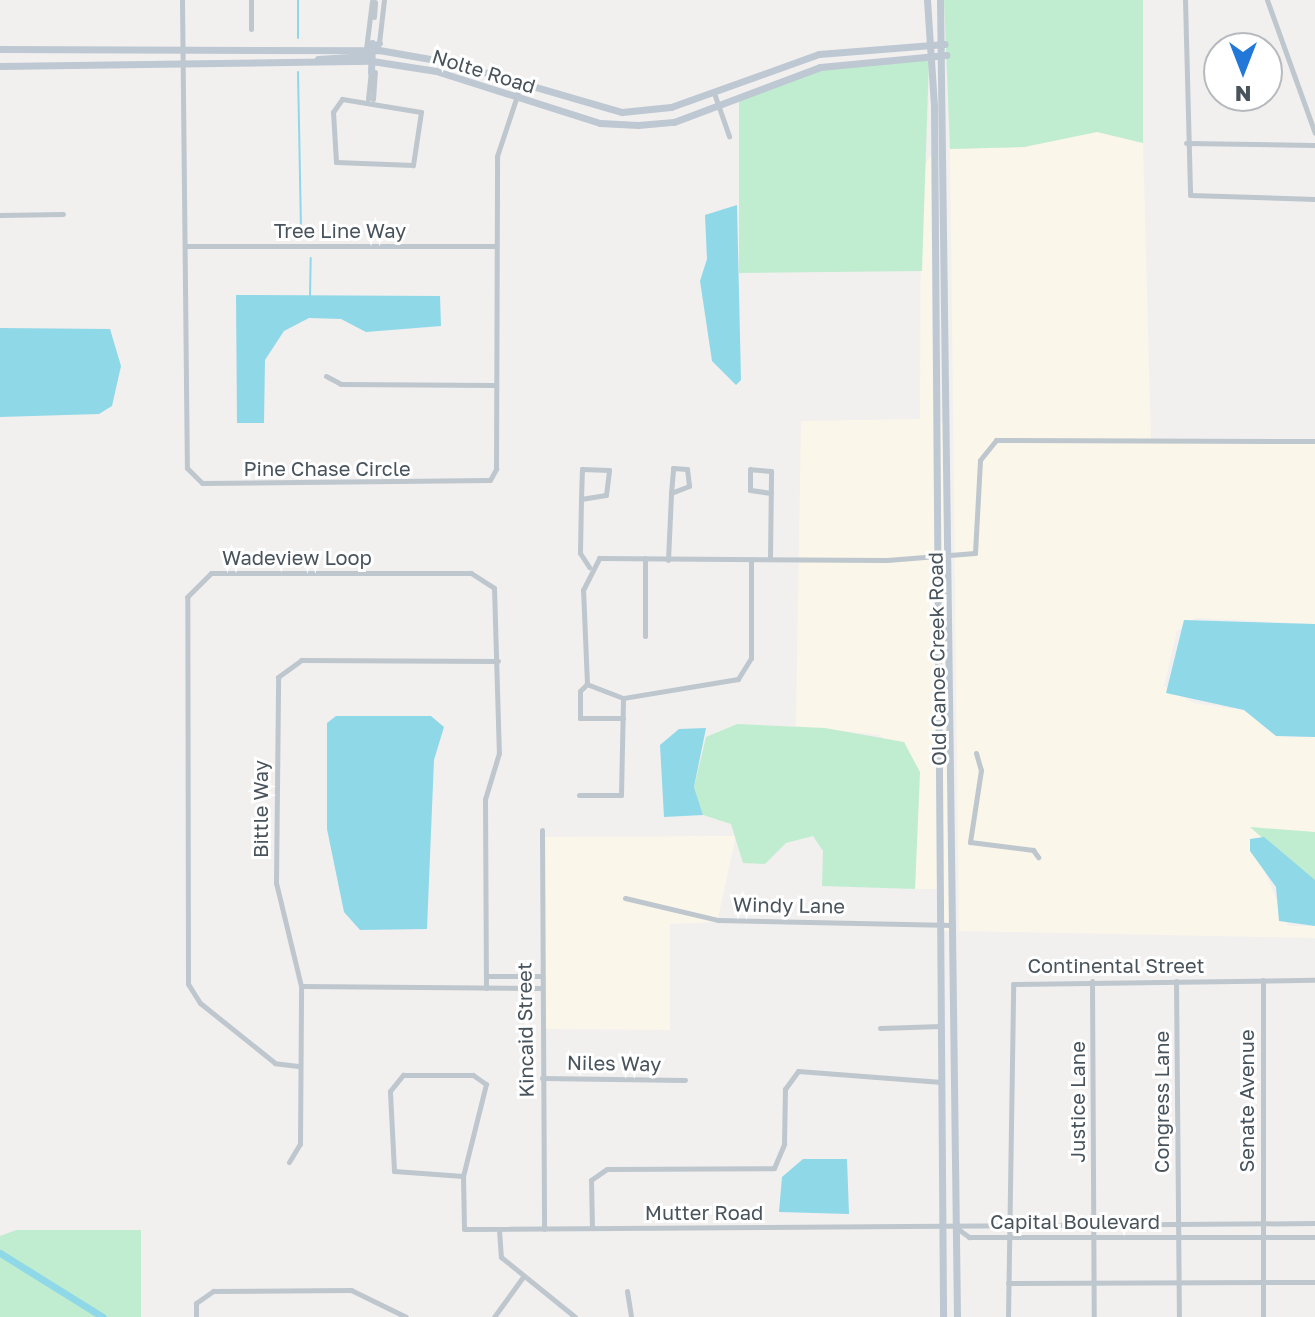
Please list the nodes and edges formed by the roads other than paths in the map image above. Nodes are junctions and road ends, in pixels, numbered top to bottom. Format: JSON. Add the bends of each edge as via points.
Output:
{"nodes":[{"id":1,"x":182,"y":0,"type":"edge"},
{"id":2,"x":251,"y":0,"type":"edge"},
{"id":3,"x":927,"y":0,"type":"edge"},
{"id":4,"x":940,"y":0,"type":"edge"},
{"id":5,"x":1185,"y":0,"type":"edge"},
{"id":6,"x":1267,"y":0,"type":"edge"},
{"id":7,"x":377,"y":1,"type":"edge"},
{"id":8,"x":251,"y":29,"type":"dead end"},
{"id":9,"x":945,"y":44,"type":"junction"},
{"id":10,"x":931,"y":45,"type":"junction"},
{"id":11,"x":0,"y":49,"type":"edge"},
{"id":12,"x":184,"y":50,"type":"junction"},
{"id":13,"x":373,"y":50,"type":"junction"},
{"id":14,"x":946,"y":55,"type":"junction"},
{"id":15,"x":932,"y":56,"type":"junction"},
{"id":16,"x":430,"y":58,"type":"junction"},
{"id":17,"x":186,"y":62,"type":"junction"},
{"id":18,"x":384,"y":62,"type":"junction"},
{"id":19,"x":0,"y":66,"type":"edge"},
{"id":20,"x":373,"y":72,"type":"junction"},
{"id":21,"x":521,"y":84,"type":"junction"},
{"id":22,"x":714,"y":93,"type":"junction"},
{"id":23,"x":516,"y":96,"type":"junction"},
{"id":24,"x":371,"y":99,"type":"junction"},
{"id":25,"x":721,"y":105,"type":"junction"},
{"id":26,"x":1315,"y":133,"type":"edge"},
{"id":27,"x":729,"y":136,"type":"dead end"},
{"id":28,"x":1186,"y":143,"type":"junction"},
{"id":29,"x":1315,"y":145,"type":"edge"},
{"id":30,"x":1315,"y":199,"type":"edge"},
{"id":31,"x":63,"y":214,"type":"dead end"},
{"id":32,"x":0,"y":215,"type":"edge"},
{"id":33,"x":187,"y":246,"type":"junction"},
{"id":34,"x":494,"y":246,"type":"junction"},
{"id":35,"x":326,"y":376,"type":"dead end"},
{"id":36,"x":495,"y":385,"type":"junction"},
{"id":37,"x":936,"y":419,"type":"junction"},
{"id":38,"x":950,"y":419,"type":"junction"},
{"id":39,"x":1315,"y":441,"type":"edge"},
{"id":40,"x":671,"y":493,"type":"junction"},
{"id":41,"x":771,"y":493,"type":"junction"},
{"id":42,"x":581,"y":499,"type":"junction"},
{"id":43,"x":938,"y":554,"type":"junction"},
{"id":44,"x":951,"y":554,"type":"junction"},
{"id":45,"x":645,"y":558,"type":"junction"},
{"id":46,"x":751,"y":559,"type":"junction"},
{"id":47,"x":770,"y":559,"type":"junction"},
{"id":48,"x":668,"y":560,"type":"junction"},
{"id":49,"x":589,"y":567,"type":"junction"},
{"id":50,"x":645,"y":636,"type":"dead end"},
{"id":51,"x":498,"y":661,"type":"junction"},
{"id":52,"x":587,"y":684,"type":"junction"},
{"id":53,"x":623,"y":698,"type":"junction"},
{"id":54,"x":623,"y":718,"type":"junction"},
{"id":55,"x":976,"y":753,"type":"dead end"},
{"id":56,"x":579,"y":795,"type":"dead end"},
{"id":57,"x":542,"y":830,"type":"dead end"},
{"id":58,"x":1038,"y":857,"type":"dead end"},
{"id":59,"x":625,"y":898,"type":"dead end"},
{"id":60,"x":941,"y":924,"type":"junction"},
{"id":61,"x":955,"y":925,"type":"junction"},
{"id":62,"x":486,"y":976,"type":"junction"},
{"id":63,"x":540,"y":976,"type":"junction"},
{"id":64,"x":1263,"y":980,"type":"junction"},
{"id":65,"x":1315,"y":980,"type":"edge"},
{"id":66,"x":1092,"y":981,"type":"junction"},
{"id":67,"x":1176,"y":981,"type":"junction"},
{"id":68,"x":301,"y":986,"type":"junction"},
{"id":69,"x":486,"y":988,"type":"junction"},
{"id":70,"x":540,"y":988,"type":"junction"},
{"id":71,"x":942,"y":1026,"type":"junction"},
{"id":72,"x":880,"y":1028,"type":"dead end"},
{"id":73,"x":298,"y":1066,"type":"junction"},
{"id":74,"x":542,"y":1078,"type":"junction"},
{"id":75,"x":685,"y":1080,"type":"dead end"},
{"id":76,"x":943,"y":1082,"type":"junction"},
{"id":77,"x":289,"y":1162,"type":"dead end"},
{"id":78,"x":463,"y":1176,"type":"junction"},
{"id":79,"x":1008,"y":1223,"type":"junction"},
{"id":80,"x":1094,"y":1223,"type":"junction"},
{"id":81,"x":1178,"y":1223,"type":"junction"},
{"id":82,"x":1262,"y":1223,"type":"junction"},
{"id":83,"x":1315,"y":1223,"type":"edge"},
{"id":84,"x":592,"y":1228,"type":"junction"},
{"id":85,"x":544,"y":1229,"type":"junction"},
{"id":86,"x":944,"y":1229,"type":"junction"},
{"id":87,"x":957,"y":1229,"type":"junction"},
{"id":88,"x":499,"y":1230,"type":"junction"},
{"id":89,"x":1008,"y":1237,"type":"junction"},
{"id":90,"x":1094,"y":1237,"type":"junction"},
{"id":91,"x":1263,"y":1237,"type":"junction"},
{"id":92,"x":1315,"y":1237,"type":"edge"},
{"id":93,"x":1178,"y":1238,"type":"junction"},
{"id":94,"x":523,"y":1277,"type":"junction"},
{"id":95,"x":1094,"y":1282,"type":"junction"},
{"id":96,"x":1263,"y":1282,"type":"junction"},
{"id":97,"x":1315,"y":1282,"type":"edge"},
{"id":98,"x":1008,"y":1283,"type":"junction"},
{"id":99,"x":1178,"y":1283,"type":"junction"},
{"id":100,"x":627,"y":1291,"type":"dead end"},
{"id":101,"x":196,"y":1317,"type":"edge"},
{"id":102,"x":406,"y":1317,"type":"edge"},
{"id":103,"x":494,"y":1317,"type":"edge"},
{"id":104,"x":575,"y":1317,"type":"edge"},
{"id":105,"x":631,"y":1317,"type":"edge"},
{"id":106,"x":943,"y":1317,"type":"edge"},
{"id":107,"x":957,"y":1317,"type":"edge"},
{"id":108,"x":1008,"y":1317,"type":"edge"},
{"id":109,"x":1094,"y":1317,"type":"edge"},
{"id":110,"x":1179,"y":1317,"type":"edge"},
{"id":111,"x":1263,"y":1317,"type":"edge"}],
"edges":[{"from":1,"to":12,"type":"street","name":"Pine Chase Circle"},
{"from":2,"to":8,"type":"street"},
{"from":3,"to":10,"type":"main road","name":"Old Canoe Creek Road"},
{"from":4,"to":9,"type":"main road","name":"Old Canoe Creek Road"},
{"from":5,"to":28,"type":"street"},
{"from":6,"to":26,"type":"street"},
{"from":7,"to":13,"type":"street"},
{"from":7,"to":13,"type":"street"},
{"from":9,"to":10,"type":"main road","name":"Nolte Road"},
{"from":9,"to":14,"type":"main road","name":"Old Canoe Creek Road"},
{"from":10,"to":15,"type":"main road","name":"Old Canoe Creek Road"},
{"from":10,"to":22,"type":"main road","name":"Nolte Road","via":[[819,54]]},
{"from":11,"to":12,"type":"main road","name":"Nolte Road"},
{"from":12,"to":13,"type":"main road","name":"Nolte Road"},
{"from":12,"to":17,"type":"street","name":"Pine Chase Circle"},
{"from":13,"to":16,"type":"main road"},
{"from":13,"to":16,"type":"main road","name":"Nolte Road"},
{"from":13,"to":17,"type":"main road","name":"Nolte Road","via":[[316,61]]},
{"from":13,"to":18,"type":"main road","name":"Nolte Road"},
{"from":13,"to":20,"type":"main road"},
{"from":14,"to":15,"type":"main road","name":"Nolte Road"},
{"from":14,"to":38,"type":"main road","name":"Old Canoe Creek Road"},
{"from":15,"to":25,"type":"main road","name":"Nolte Road","via":[[820,67]]},
{"from":15,"to":37,"type":"main road","name":"Old Canoe Creek Road"},
{"from":16,"to":21,"type":"main road","name":"Nolte Road"},
{"from":17,"to":19,"type":"main road","name":"Nolte Road"},
{"from":17,"to":33,"type":"street","name":"Pine Chase Circle"},
{"from":18,"to":20,"type":"main road"},
{"from":18,"to":23,"type":"main road","name":"Nolte Road"},
{"from":20,"to":24,"type":"street"},
{"from":21,"to":22,"type":"main road","name":"Nolte Road","via":[[622,112]]},
{"from":21,"to":23,"type":"street","name":"Pine Chase Circle"},
{"from":22,"to":25,"type":"street"},
{"from":23,"to":25,"type":"main road","name":"Nolte Road","via":[[619,125],[674,122]]},
{"from":23,"to":34,"type":"street","name":"Pine Chase Circle","via":[[497,156]]},
{"from":24,"to":24,"type":"street","via":[[335,106],[336,162],[413,165],[421,112]]},
{"from":25,"to":27,"type":"street"},
{"from":28,"to":29,"type":"street"},
{"from":28,"to":30,"type":"street","via":[[1190,195]]},
{"from":31,"to":32,"type":"street"},
{"from":33,"to":34,"type":"street","name":"Tree Line Way"},
{"from":33,"to":36,"type":"street","name":"Pine Chase Circle","via":[[187,468],[202,483],[480,484],[496,469]]},
{"from":34,"to":36,"type":"street","name":"Pine Chase Circle"},
{"from":35,"to":36,"type":"street","via":[[341,384]]},
{"from":37,"to":38,"type":"main road"},
{"from":37,"to":43,"type":"main road","name":"Old Canoe Creek Road"},
{"from":38,"to":44,"type":"main road","name":"Old Canoe Creek Road"},
{"from":39,"to":44,"type":"street","via":[[996,440],[980,460],[980,547]]},
{"from":40,"to":40,"type":"street","via":[[673,468],[687,469],[685,491]]},
{"from":40,"to":48,"type":"street"},
{"from":41,"to":41,"type":"street","via":[[771,469],[750,469],[750,490]]},
{"from":41,"to":47,"type":"street"},
{"from":42,"to":42,"type":"street","via":[[582,469],[609,470],[606,495]]},
{"from":42,"to":49,"type":"street","via":[[580,553]]},
{"from":43,"to":44,"type":"street"},
{"from":43,"to":47,"type":"street"},
{"from":43,"to":60,"type":"main road","name":"Old Canoe Creek Road"},
{"from":44,"to":61,"type":"main road","name":"Old Canoe Creek Road"},
{"from":45,"to":48,"type":"street"},
{"from":45,"to":49,"type":"street","via":[[613,553]]},
{"from":45,"to":50,"type":"street"},
{"from":46,"to":47,"type":"street"},
{"from":46,"to":48,"type":"street"},
{"from":46,"to":53,"type":"street","via":[[748,671],[738,679]]},
{"from":49,"to":52,"type":"street"},
{"from":51,"to":62,"type":"street","name":"Wadeview Loop","via":[[499,753],[485,799]]},
{"from":51,"to":68,"type":"street","name":"Bittle Way","via":[[301,660],[278,677],[276,883]]},
{"from":51,"to":73,"type":"street","name":"Wadeview Loop","via":[[498,599],[484,578],[471,573],[211,573],[191,586],[188,984],[200,1003],[275,1063]]},
{"from":52,"to":53,"type":"street"},
{"from":52,"to":54,"type":"street","via":[[580,691],[580,718]]},
{"from":53,"to":54,"type":"street"},
{"from":54,"to":56,"type":"street","via":[[621,795]]},
{"from":55,"to":58,"type":"street","via":[[981,770],[970,842],[1033,850]]},
{"from":57,"to":63,"type":"street","name":"Kincaid Street"},
{"from":59,"to":60,"type":"street","name":"Windy Lane","via":[[718,920]]},
{"from":60,"to":61,"type":"street","name":"Windy Lane"},
{"from":60,"to":71,"type":"main road","name":"Old Canoe Creek Road"},
{"from":61,"to":87,"type":"main road","name":"Old Canoe Creek Road"},
{"from":62,"to":63,"type":"street"},
{"from":62,"to":69,"type":"street","name":"Wadeview Loop"},
{"from":63,"to":70,"type":"street","name":"Kincaid Street"},
{"from":64,"to":65,"type":"street","name":"Continental Street"},
{"from":64,"to":67,"type":"street","name":"Continental Street"},
{"from":64,"to":82,"type":"street","name":"Senate Avenue"},
{"from":66,"to":67,"type":"street","name":"Continental Street"},
{"from":66,"to":79,"type":"street","name":"Continental Street","via":[[1021,980],[1009,991]]},
{"from":66,"to":80,"type":"street","name":"Justice Lane"},
{"from":67,"to":81,"type":"street","name":"Congress Lane"},
{"from":68,"to":69,"type":"street"},
{"from":68,"to":73,"type":"street","name":"Bittle Way"},
{"from":69,"to":70,"type":"street"},
{"from":70,"to":74,"type":"street","name":"Kincaid Street"},
{"from":71,"to":72,"type":"street"},
{"from":71,"to":76,"type":"main road","name":"Old Canoe Creek Road"},
{"from":73,"to":77,"type":"street","name":"Bittle Way","via":[[300,1144]]},
{"from":74,"to":75,"type":"street","name":"Niles Way"},
{"from":74,"to":85,"type":"street","name":"Kincaid Street"},
{"from":76,"to":84,"type":"street","via":[[798,1071],[785,1089],[784,1144],[774,1168],[607,1169],[591,1180]]},
{"from":76,"to":86,"type":"main road","name":"Old Canoe Creek Road"},
{"from":78,"to":78,"type":"street","via":[[486,1084],[473,1075],[398,1076],[390,1091],[394,1171]]},
{"from":78,"to":88,"type":"street","name":"Mutter Road","via":[[464,1229]]},
{"from":79,"to":80,"type":"street","name":"Capital Boulevard"},
{"from":79,"to":87,"type":"street","name":"Capital Boulevard"},
{"from":79,"to":89,"type":"street","name":"Continental Street"},
{"from":80,"to":81,"type":"street","name":"Capital Boulevard"},
{"from":80,"to":90,"type":"street","name":"Justice Lane"},
{"from":81,"to":82,"type":"street","name":"Capital Boulevard"},
{"from":81,"to":93,"type":"street","name":"Congress Lane"},
{"from":82,"to":83,"type":"street","name":"Capital Boulevard"},
{"from":82,"to":91,"type":"street","name":"Senate Avenue"},
{"from":84,"to":85,"type":"street","name":"Mutter Road"},
{"from":84,"to":86,"type":"street","name":"Mutter Road"},
{"from":85,"to":88,"type":"street","name":"Mutter Road"},
{"from":86,"to":87,"type":"street","name":"Mutter Road"},
{"from":86,"to":106,"type":"main road","name":"Old Canoe Creek Road"},
{"from":87,"to":89,"type":"street","name":"Capital Boulevard","via":[[969,1237]]},
{"from":87,"to":107,"type":"main road","name":"Old Canoe Creek Road"},
{"from":88,"to":94,"type":"street","via":[[501,1257]]},
{"from":89,"to":90,"type":"street","name":"Capital Boulevard"},
{"from":89,"to":98,"type":"street","name":"Continental Street"},
{"from":90,"to":93,"type":"street","name":"Capital Boulevard"},
{"from":90,"to":95,"type":"street","name":"Justice Lane"},
{"from":91,"to":92,"type":"street","name":"Capital Boulevard"},
{"from":91,"to":93,"type":"street","name":"Capital Boulevard"},
{"from":91,"to":96,"type":"street","name":"Senate Avenue"},
{"from":93,"to":99,"type":"street","name":"Congress Lane"},
{"from":94,"to":103,"type":"street"},
{"from":94,"to":104,"type":"street"},
{"from":95,"to":98,"type":"street"},
{"from":95,"to":99,"type":"street"},
{"from":95,"to":109,"type":"street","name":"Justice Lane"},
{"from":96,"to":97,"type":"street"},
{"from":96,"to":99,"type":"street"},
{"from":96,"to":111,"type":"street","name":"Senate Avenue"},
{"from":98,"to":108,"type":"street","name":"Continental Street"},
{"from":99,"to":110,"type":"street","name":"Congress Lane"},
{"from":100,"to":105,"type":"street"},
{"from":101,"to":102,"type":"street","via":[[196,1303],[213,1291],[336,1290],[367,1294]]}]}
